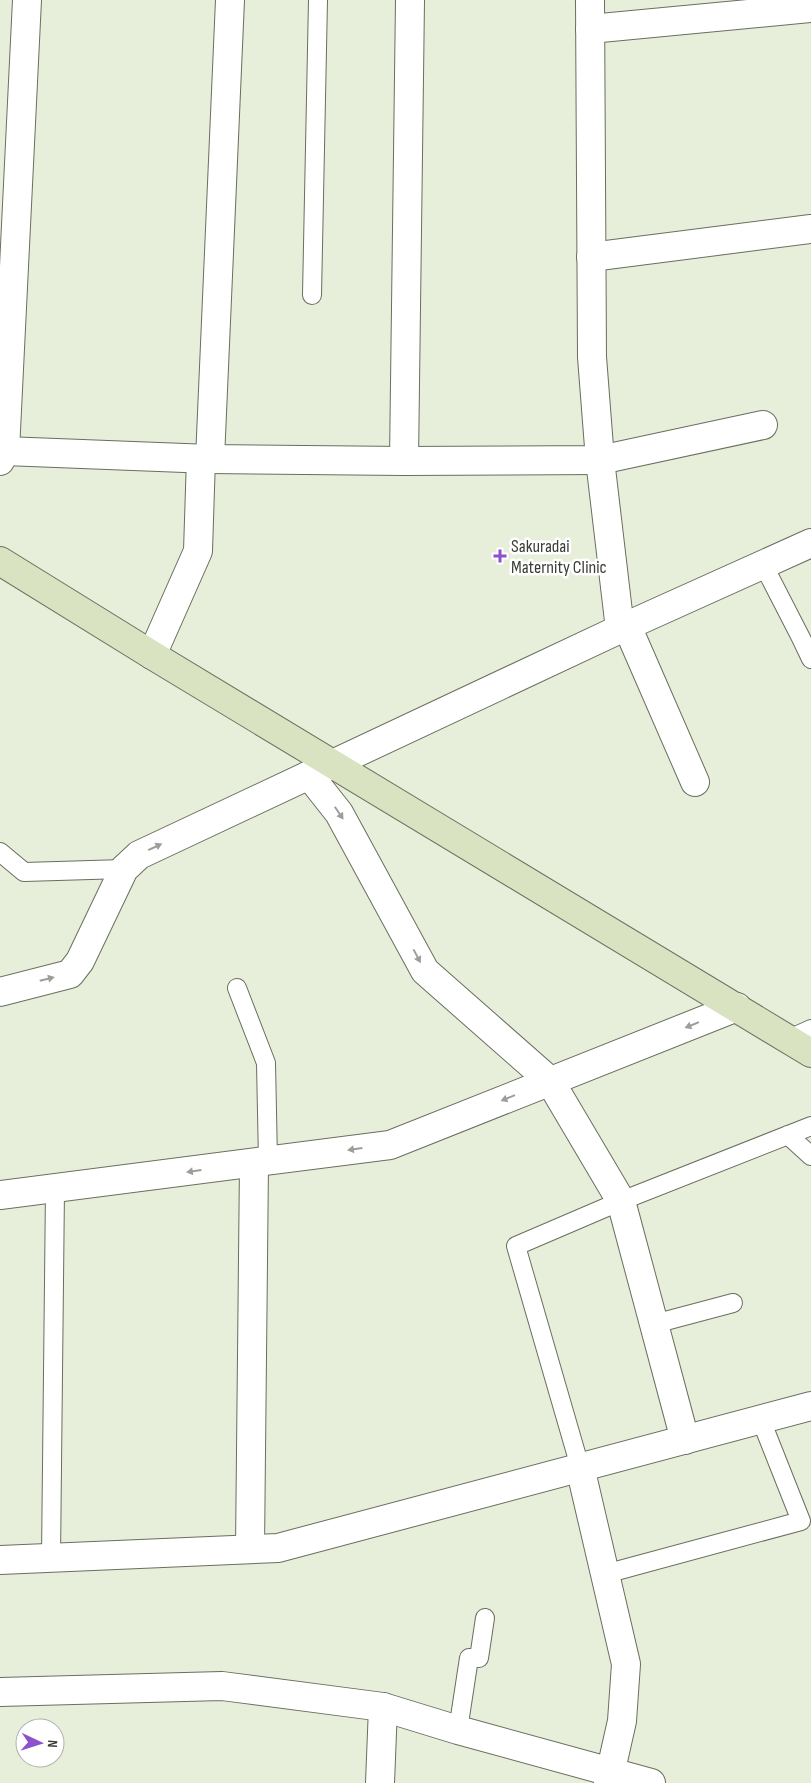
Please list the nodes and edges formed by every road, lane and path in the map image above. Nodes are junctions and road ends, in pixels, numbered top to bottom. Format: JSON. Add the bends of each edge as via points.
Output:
{"nodes":[{"id":1,"x":27,"y":0,"type":"edge"},
{"id":2,"x":230,"y":0,"type":"edge"},
{"id":3,"x":318,"y":0,"type":"edge"},
{"id":4,"x":410,"y":0,"type":"edge"},
{"id":5,"x":590,"y":0,"type":"edge"},
{"id":6,"x":811,"y":8,"type":"edge"},
{"id":7,"x":590,"y":29,"type":"junction"},
{"id":8,"x":811,"y":230,"type":"edge"},
{"id":9,"x":591,"y":257,"type":"junction"},
{"id":10,"x":312,"y":295,"type":"dead end"},
{"id":11,"x":6,"y":302,"type":"edge"},
{"id":12,"x":763,"y":425,"type":"dead end"},
{"id":13,"x":3,"y":456,"type":"edge"},
{"id":14,"x":206,"y":458,"type":"junction"},
{"id":15,"x":600,"y":460,"type":"junction"},
{"id":16,"x":404,"y":461,"type":"junction"},
{"id":17,"x":811,"y":543,"type":"edge"},
{"id":18,"x":0,"y":561,"type":"edge"},
{"id":19,"x":763,"y":564,"type":"junction"},
{"id":20,"x":624,"y":628,"type":"junction"},
{"id":21,"x":152,"y":655,"type":"junction"},
{"id":22,"x":811,"y":659,"type":"edge"},
{"id":23,"x":333,"y":764,"type":"junction"},
{"id":24,"x":309,"y":775,"type":"junction"},
{"id":25,"x":694,"y":782,"type":"dead end"},
{"id":26,"x":0,"y":852,"type":"edge"},
{"id":27,"x":124,"y":868,"type":"junction"},
{"id":28,"x":237,"y":988,"type":"dead end"},
{"id":29,"x":0,"y":992,"type":"edge"},
{"id":30,"x":737,"y":1007,"type":"junction"},
{"id":31,"x":804,"y":1040,"type":"edge"},
{"id":32,"x":550,"y":1081,"type":"junction"},
{"id":33,"x":811,"y":1126,"type":"edge"},
{"id":34,"x":788,"y":1135,"type":"junction"},
{"id":35,"x":811,"y":1156,"type":"edge"},
{"id":36,"x":261,"y":1162,"type":"junction"},
{"id":37,"x":56,"y":1189,"type":"junction"},
{"id":38,"x":0,"y":1195,"type":"edge"},
{"id":39,"x":621,"y":1201,"type":"junction"},
{"id":40,"x":733,"y":1302,"type":"dead end"},
{"id":41,"x":654,"y":1324,"type":"junction"},
{"id":42,"x":811,"y":1406,"type":"edge"},
{"id":43,"x":761,"y":1420,"type":"junction"},
{"id":44,"x":685,"y":1440,"type":"junction"},
{"id":45,"x":580,"y":1468,"type":"junction"},
{"id":46,"x":806,"y":1524,"type":"edge"},
{"id":47,"x":250,"y":1549,"type":"junction"},
{"id":48,"x":51,"y":1558,"type":"junction"},
{"id":49,"x":0,"y":1560,"type":"edge"},
{"id":50,"x":605,"y":1574,"type":"junction"},
{"id":51,"x":485,"y":1618,"type":"dead end"},
{"id":52,"x":0,"y":1692,"type":"edge"},
{"id":53,"x":383,"y":1707,"type":"junction"},
{"id":54,"x":458,"y":1730,"type":"junction"},
{"id":55,"x":609,"y":1777,"type":"edge"},
{"id":56,"x":380,"y":1783,"type":"edge"},
{"id":57,"x":651,"y":1783,"type":"edge"}],
"edges":[{"from":1,"to":11,"type":"street"},
{"from":2,"to":14,"type":"street"},
{"from":3,"to":10,"type":"lane"},
{"from":4,"to":16,"type":"street"},
{"from":5,"to":7,"type":"street"},
{"from":6,"to":7,"type":"street"},
{"from":7,"to":9,"type":"street"},
{"from":8,"to":9,"type":"street"},
{"from":9,"to":15,"type":"street","via":[[592,357]]},
{"from":11,"to":13,"type":"street"},
{"from":12,"to":15,"type":"street"},
{"from":13,"to":14,"type":"street"},
{"from":14,"to":16,"type":"street"},
{"from":14,"to":21,"type":"street","via":[[198,551]]},
{"from":15,"to":16,"type":"street"},
{"from":15,"to":20,"type":"street"},
{"from":17,"to":19,"type":"street"},
{"from":18,"to":21,"type":"street"},
{"from":19,"to":20,"type":"street"},
{"from":19,"to":22,"type":"lane"},
{"from":20,"to":23,"type":"street"},
{"from":20,"to":25,"type":"street"},
{"from":21,"to":23,"type":"street"},
{"from":23,"to":24,"type":"street"},
{"from":23,"to":30,"type":"street"},
{"from":27,"to":24,"type":"street","one_way":true,"via":[[139,855]]},
{"from":24,"to":32,"type":"street","one_way":true,"via":[[339,813],[425,971]]},
{"from":26,"to":27,"type":"lane","via":[[24,872]]},
{"from":29,"to":27,"type":"street","one_way":true,"via":[[70,974],[80,961]]},
{"from":28,"to":36,"type":"lane","via":[[266,1063]]},
{"from":30,"to":31,"type":"street"},
{"from":30,"to":32,"type":"street","one_way":true},
{"from":32,"to":36,"type":"street","one_way":true,"via":[[390,1145]]},
{"from":32,"to":39,"type":"street"},
{"from":33,"to":34,"type":"lane"},
{"from":34,"to":35,"type":"lane"},
{"from":34,"to":39,"type":"lane"},
{"from":36,"to":37,"type":"street","one_way":true},
{"from":36,"to":47,"type":"street"},
{"from":37,"to":38,"type":"street"},
{"from":37,"to":48,"type":"lane"},
{"from":39,"to":41,"type":"street"},
{"from":39,"to":45,"type":"lane","via":[[516,1246]]},
{"from":40,"to":41,"type":"lane"},
{"from":41,"to":44,"type":"street"},
{"from":42,"to":43,"type":"street"},
{"from":43,"to":44,"type":"street"},
{"from":43,"to":46,"type":"lane"},
{"from":44,"to":45,"type":"street"},
{"from":45,"to":47,"type":"street","via":[[278,1548]]},
{"from":45,"to":50,"type":"street"},
{"from":46,"to":50,"type":"lane"},
{"from":47,"to":48,"type":"street"},
{"from":48,"to":49,"type":"street"},
{"from":50,"to":55,"type":"street","via":[[626,1664],[622,1721]]},
{"from":51,"to":54,"type":"lane","via":[[479,1658],[470,1658]]},
{"from":52,"to":53,"type":"street","via":[[222,1686]]},
{"from":53,"to":54,"type":"street"},
{"from":53,"to":56,"type":"street"},
{"from":54,"to":55,"type":"street"},
{"from":55,"to":57,"type":"street"}]}
